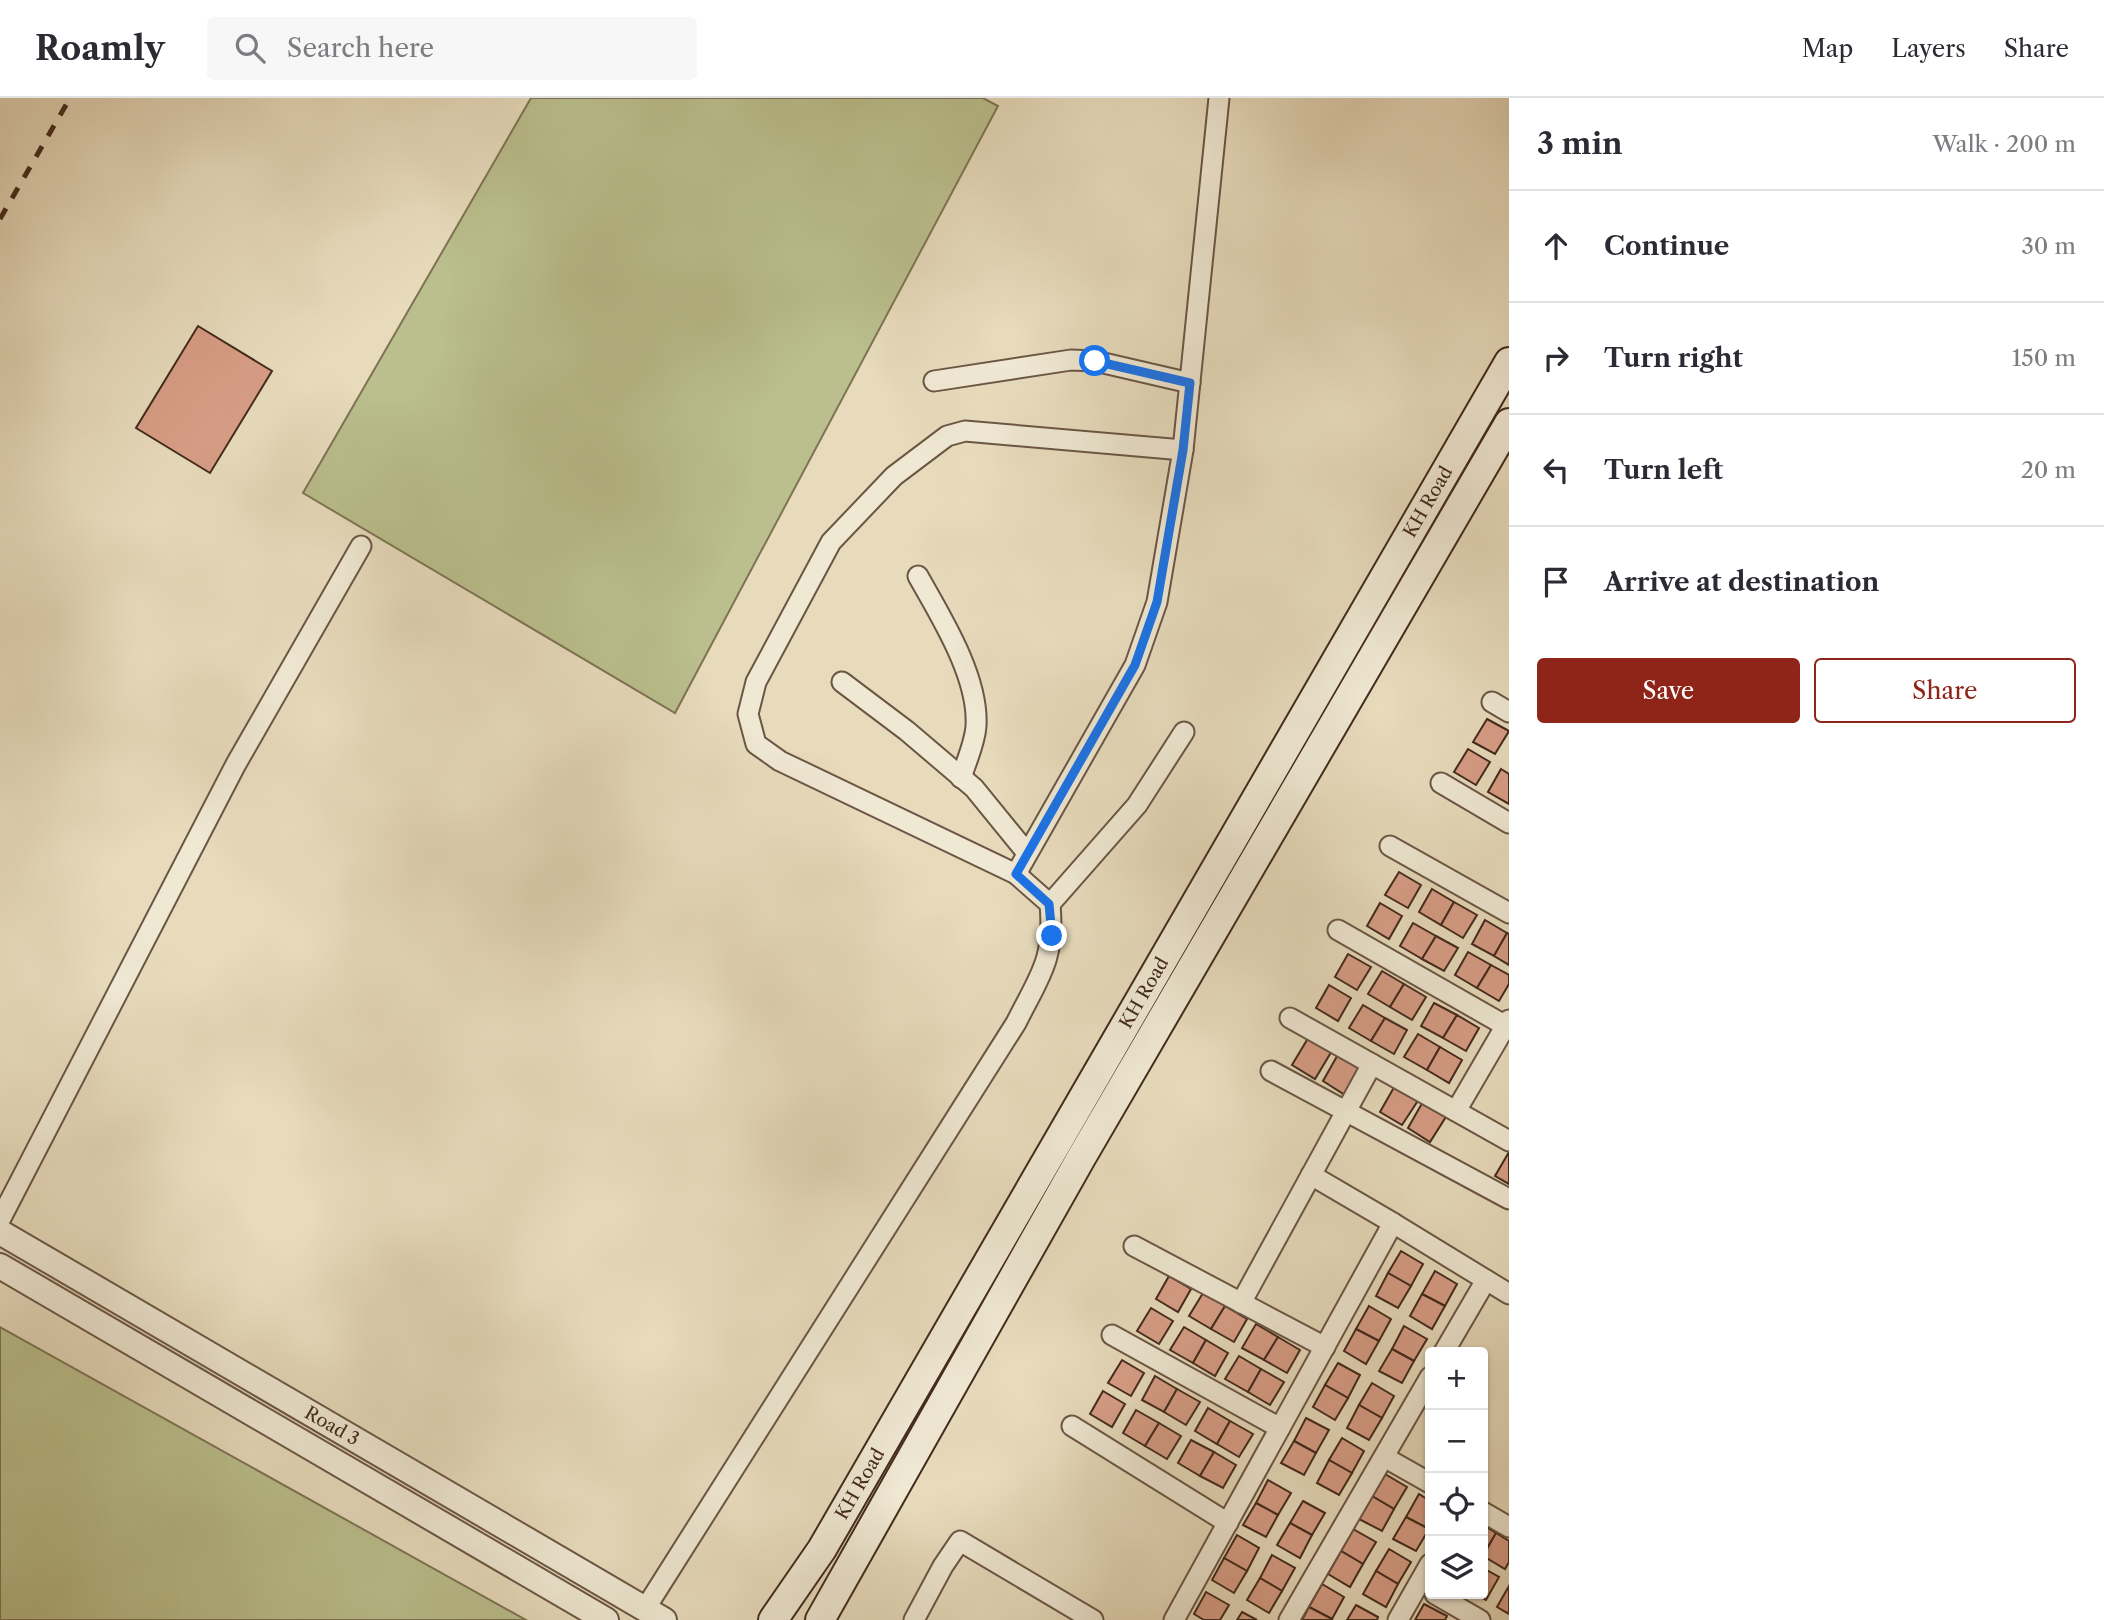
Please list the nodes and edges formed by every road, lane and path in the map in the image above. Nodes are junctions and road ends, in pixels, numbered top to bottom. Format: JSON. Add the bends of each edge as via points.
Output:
{"nodes":[{"id":1,"x":1219,"y":98,"type":"edge"},
{"id":2,"x":1509,"y":362,"type":"edge"},
{"id":3,"x":934,"y":381,"type":"dead end"},
{"id":4,"x":1190,"y":383,"type":"junction"},
{"id":5,"x":1509,"y":423,"type":"edge"},
{"id":6,"x":1183,"y":450,"type":"junction"},
{"id":7,"x":361,"y":546,"type":"dead end"},
{"id":8,"x":918,"y":576,"type":"dead end"},
{"id":9,"x":842,"y":682,"type":"dead end"},
{"id":10,"x":1184,"y":732,"type":"dead end"},
{"id":11,"x":961,"y":778,"type":"junction"},
{"id":12,"x":1441,"y":783,"type":"dead end"},
{"id":13,"x":1509,"y":823,"type":"edge"},
{"id":14,"x":1390,"y":846,"type":"dead end"},
{"id":15,"x":1027,"y":853,"type":"junction"},
{"id":16,"x":1016,"y":874,"type":"junction"},
{"id":17,"x":1049,"y":904,"type":"junction"},
{"id":18,"x":1509,"y":913,"type":"edge"},
{"id":19,"x":1338,"y":930,"type":"dead end"},
{"id":20,"x":1290,"y":1018,"type":"dead end"},
{"id":21,"x":1507,"y":1023,"type":"edge"},
{"id":22,"x":1372,"y":1064,"type":"junction"},
{"id":23,"x":1271,"y":1071,"type":"dead end"},
{"id":24,"x":1346,"y":1110,"type":"junction"},
{"id":25,"x":1456,"y":1111,"type":"junction"},
{"id":26,"x":1509,"y":1141,"type":"edge"},
{"id":27,"x":1311,"y":1175,"type":"junction"},
{"id":28,"x":1509,"y":1199,"type":"edge"},
{"id":29,"x":0,"y":1220,"type":"edge"},
{"id":30,"x":1393,"y":1223,"type":"junction"},
{"id":31,"x":0,"y":1232,"type":"edge"},
{"id":32,"x":1134,"y":1245,"type":"dead end"},
{"id":33,"x":0,"y":1266,"type":"edge"},
{"id":34,"x":1486,"y":1280,"type":"junction"},
{"id":35,"x":1509,"y":1294,"type":"edge"},
{"id":36,"x":1241,"y":1303,"type":"junction"},
{"id":37,"x":1112,"y":1335,"type":"dead end"},
{"id":38,"x":1325,"y":1347,"type":"junction"},
{"id":39,"x":1447,"y":1347,"type":"edge"},
{"id":40,"x":1425,"y":1386,"type":"edge"},
{"id":41,"x":1072,"y":1426,"type":"dead end"},
{"id":42,"x":1280,"y":1428,"type":"junction"},
{"id":43,"x":1384,"y":1457,"type":"junction"},
{"id":44,"x":1425,"y":1480,"type":"edge"},
{"id":45,"x":1488,"y":1515,"type":"edge"},
{"id":46,"x":1228,"y":1523,"type":"junction"},
{"id":47,"x":1509,"y":1527,"type":"edge"},
{"id":48,"x":1425,"y":1593,"type":"edge"},
{"id":49,"x":1444,"y":1599,"type":"edge"},
{"id":50,"x":654,"y":1614,"type":"edge"},
{"id":51,"x":606,"y":1620,"type":"edge"},
{"id":52,"x":773,"y":1620,"type":"edge"},
{"id":53,"x":820,"y":1620,"type":"edge"},
{"id":54,"x":914,"y":1620,"type":"edge"},
{"id":55,"x":1093,"y":1620,"type":"edge"},
{"id":56,"x":1174,"y":1620,"type":"edge"},
{"id":57,"x":1289,"y":1620,"type":"edge"},
{"id":58,"x":1398,"y":1620,"type":"edge"},
{"id":59,"x":1480,"y":1620,"type":"edge"}],
"edges":[{"from":1,"to":4,"type":"street"},
{"from":2,"to":52,"type":"main road","name":"KH Road","via":[[822,1549]]},
{"from":3,"to":4,"type":"street","via":[[1071,360],[1095,361]]},
{"from":4,"to":6,"type":"street"},
{"from":5,"to":53,"type":"main road","name":"KH Road","via":[[1074,1170]]},
{"from":6,"to":15,"type":"street","via":[[1157,602],[1135,665]]},
{"from":6,"to":16,"type":"street","via":[[978,432],[947,436],[894,476],[831,542],[756,682],[748,714],[756,744],[780,761]]},
{"from":7,"to":29,"type":"street","via":[[236,764]]},
{"from":8,"to":11,"type":"street","via":[[946,626],[972,688],[976,726]]},
{"from":9,"to":11,"type":"street"},
{"from":10,"to":17,"type":"street","via":[[1137,805]]},
{"from":11,"to":15,"type":"street"},
{"from":12,"to":13,"type":"street"},
{"from":14,"to":18,"type":"street"},
{"from":15,"to":16,"type":"street"},
{"from":16,"to":17,"type":"street"},
{"from":17,"to":50,"type":"street","via":[[1052,936],[1048,959],[1016,1023]]},
{"from":19,"to":21,"type":"street"},
{"from":20,"to":22,"type":"street"},
{"from":21,"to":25,"type":"street"},
{"from":22,"to":24,"type":"street"},
{"from":22,"to":25,"type":"street"},
{"from":23,"to":24,"type":"street"},
{"from":24,"to":27,"type":"street"},
{"from":24,"to":28,"type":"street"},
{"from":25,"to":26,"type":"street"},
{"from":27,"to":30,"type":"street"},
{"from":27,"to":36,"type":"street"},
{"from":30,"to":34,"type":"street"},
{"from":30,"to":38,"type":"street"},
{"from":31,"to":50,"type":"street","name":"Road 3"},
{"from":32,"to":36,"type":"street"},
{"from":33,"to":51,"type":"street","name":"Road 3"},
{"from":34,"to":35,"type":"street"},
{"from":34,"to":39,"type":"street"},
{"from":36,"to":38,"type":"street"},
{"from":37,"to":42,"type":"street"},
{"from":38,"to":42,"type":"street"},
{"from":40,"to":43,"type":"street"},
{"from":41,"to":46,"type":"street"},
{"from":42,"to":46,"type":"street"},
{"from":43,"to":44,"type":"street"},
{"from":43,"to":57,"type":"street"},
{"from":45,"to":47,"type":"street"},
{"from":46,"to":56,"type":"street"},
{"from":48,"to":58,"type":"street"},
{"from":49,"to":59,"type":"street"},
{"from":54,"to":55,"type":"street","via":[[960,1541]]}]}
